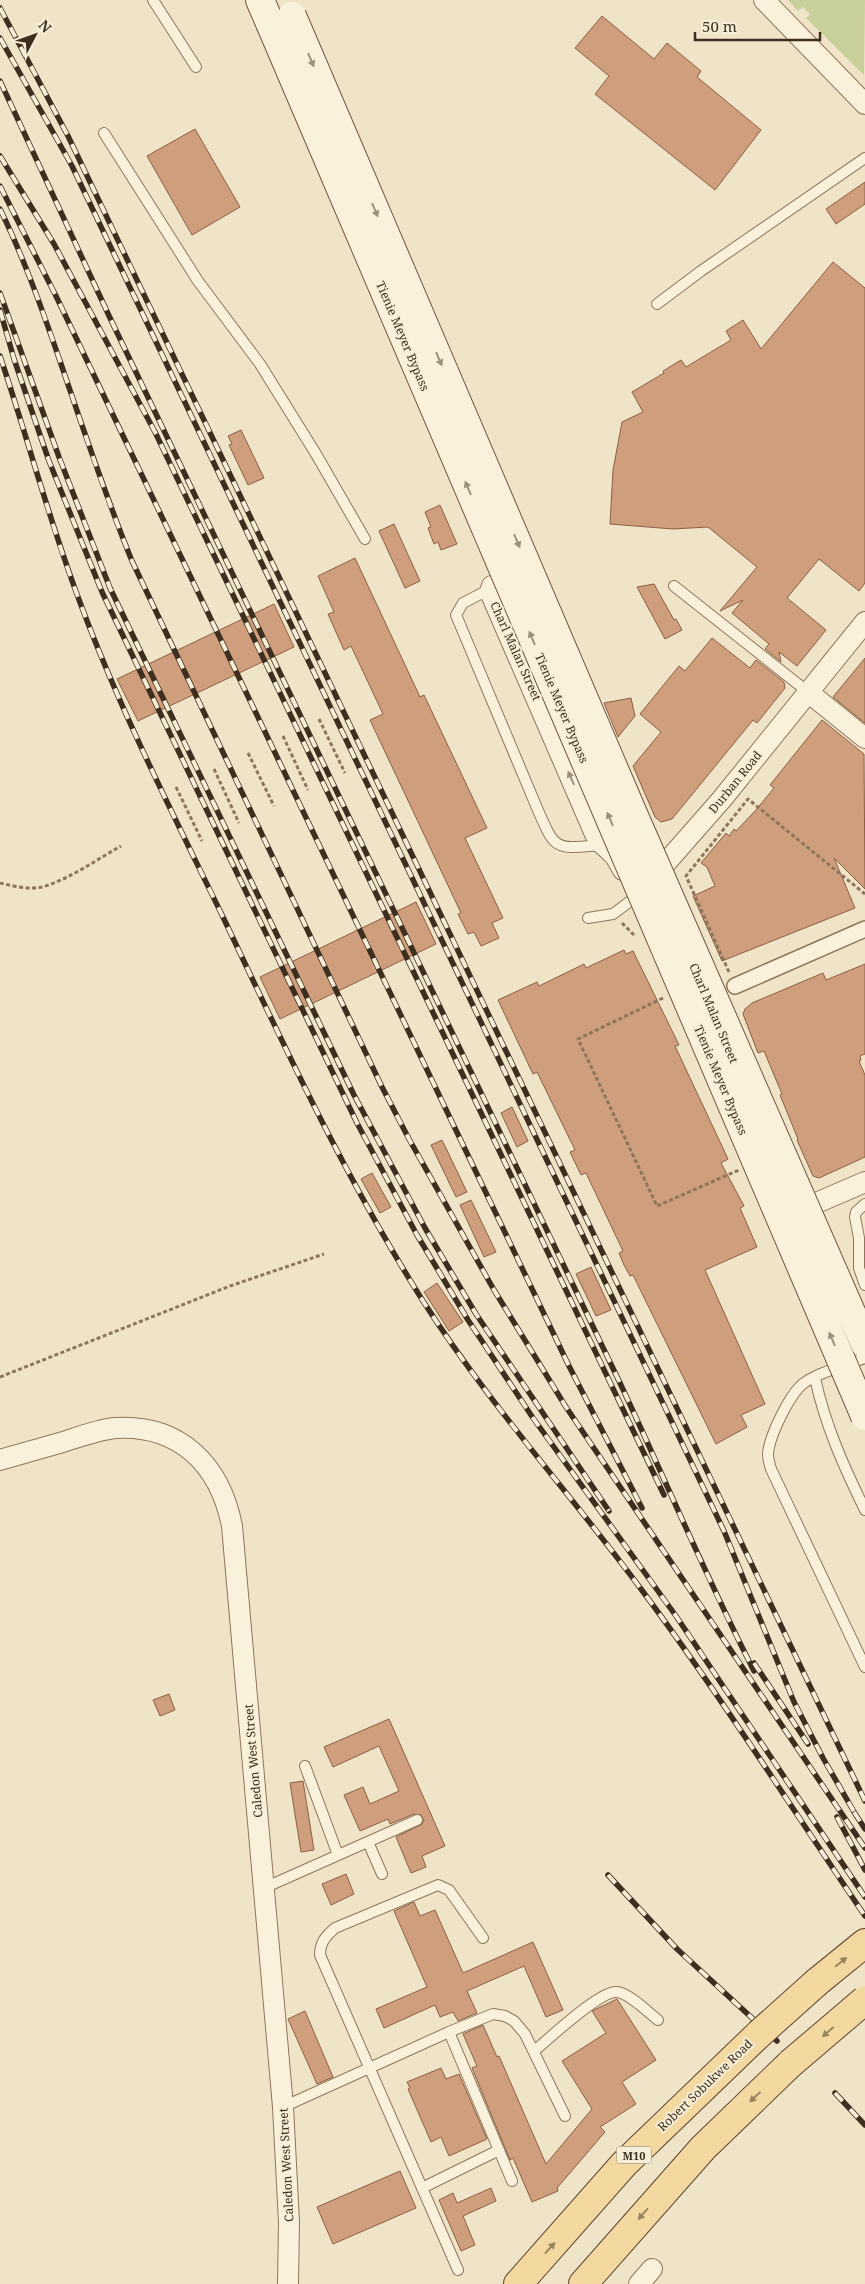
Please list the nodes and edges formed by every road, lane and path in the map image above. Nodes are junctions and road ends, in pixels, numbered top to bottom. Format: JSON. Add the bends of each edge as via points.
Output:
{"nodes":[{"id":1,"x":153,"y":0,"type":"edge"},
{"id":2,"x":764,"y":0,"type":"edge"},
{"id":3,"x":277,"y":10,"type":"edge"},
{"id":4,"x":196,"y":68,"type":"dead end"},
{"id":5,"x":865,"y":104,"type":"edge"},
{"id":6,"x":104,"y":133,"type":"dead end"},
{"id":7,"x":865,"y":158,"type":"edge"},
{"id":8,"x":657,"y":304,"type":"dead end"},
{"id":9,"x":365,"y":539,"type":"dead end"},
{"id":10,"x":674,"y":586,"type":"dead end"},
{"id":11,"x":490,"y":588,"type":"junction"},
{"id":12,"x":865,"y":622,"type":"edge"},
{"id":13,"x":808,"y":692,"type":"junction"},
{"id":14,"x":319,"y":719,"type":"dead end"},
{"id":15,"x":283,"y":736,"type":"dead end"},
{"id":16,"x":865,"y":738,"type":"edge"},
{"id":17,"x":248,"y":753,"type":"dead end"},
{"id":18,"x":214,"y":769,"type":"dead end"},
{"id":19,"x":345,"y":773,"type":"dead end"},
{"id":20,"x":176,"y":786,"type":"dead end"},
{"id":21,"x":308,"y":790,"type":"dead end"},
{"id":22,"x":274,"y":806,"type":"dead end"},
{"id":23,"x":239,"y":823,"type":"dead end"},
{"id":24,"x":202,"y":840,"type":"dead end"},
{"id":25,"x":602,"y":845,"type":"junction"},
{"id":26,"x":121,"y":846,"type":"dead end"},
{"id":27,"x":656,"y":875,"type":"junction"},
{"id":28,"x":0,"y":883,"type":"edge"},
{"id":29,"x":865,"y":894,"type":"edge"},
{"id":30,"x":637,"y":896,"type":"junction"},
{"id":31,"x":613,"y":914,"type":"junction"},
{"id":32,"x":588,"y":918,"type":"dead end"},
{"id":33,"x":865,"y":929,"type":"edge"},
{"id":34,"x":639,"y":940,"type":"dead end"},
{"id":35,"x":735,"y":986,"type":"joint"},
{"id":36,"x":668,"y":996,"type":"dead end"},
{"id":37,"x":742,"y":1168,"type":"dead end"},
{"id":38,"x":865,"y":1182,"type":"edge"},
{"id":39,"x":865,"y":1204,"type":"edge"},
{"id":40,"x":797,"y":1212,"type":"junction"},
{"id":41,"x":324,"y":1254,"type":"dead end"},
{"id":42,"x":865,"y":1284,"type":"edge"},
{"id":43,"x":865,"y":1344,"type":"edge"},
{"id":44,"x":865,"y":1358,"type":"edge"},
{"id":45,"x":0,"y":1377,"type":"edge"},
{"id":46,"x":815,"y":1378,"type":"junction"},
{"id":47,"x":865,"y":1416,"type":"edge"},
{"id":48,"x":0,"y":1460,"type":"edge"},
{"id":49,"x":865,"y":1510,"type":"edge"},
{"id":50,"x":865,"y":1668,"type":"edge"},
{"id":51,"x":305,"y":1766,"type":"dead end"},
{"id":52,"x":417,"y":1820,"type":"dead end"},
{"id":53,"x":368,"y":1842,"type":"junction"},
{"id":54,"x":338,"y":1855,"type":"junction"},
{"id":55,"x":382,"y":1874,"type":"dead end"},
{"id":56,"x":264,"y":1888,"type":"junction"},
{"id":57,"x":482,"y":1938,"type":"dead end"},
{"id":58,"x":865,"y":1943,"type":"edge"},
{"id":59,"x":865,"y":2000,"type":"edge"},
{"id":60,"x":658,"y":2020,"type":"dead end"},
{"id":61,"x":449,"y":2032,"type":"junction"},
{"id":62,"x":534,"y":2051,"type":"junction"},
{"id":63,"x":370,"y":2067,"type":"junction"},
{"id":64,"x":283,"y":2107,"type":"junction"},
{"id":65,"x":565,"y":2116,"type":"dead end"},
{"id":66,"x":499,"y":2150,"type":"junction"},
{"id":67,"x":512,"y":2180,"type":"dead end"},
{"id":68,"x":422,"y":2188,"type":"junction"},
{"id":69,"x":652,"y":2269,"type":"dead end"},
{"id":70,"x":458,"y":2270,"type":"dead end"},
{"id":71,"x":288,"y":2284,"type":"edge"},
{"id":72,"x":518,"y":2284,"type":"edge"},
{"id":73,"x":583,"y":2284,"type":"edge"},
{"id":74,"x":639,"y":2284,"type":"edge"}],
"edges":[{"from":1,"to":4,"type":"lane"},
{"from":2,"to":5,"type":"street"},
{"from":3,"to":43,"type":"main road","name":"Tienie Meyer Bypass","one_way":true,"bridge":true},
{"from":47,"to":3,"type":"main road","name":"Tienie Meyer Bypass","one_way":true,"bridge":true},
{"from":6,"to":9,"type":"lane","via":[[198,281],[260,364]]},
{"from":7,"to":8,"type":"lane"},
{"from":10,"to":13,"type":"lane"},
{"from":25,"to":11,"type":"street","name":"Charl Malan Street","one_way":true},
{"from":11,"to":25,"type":"lane","via":[[463,603],[456,615],[547,830],[554,843],[566,848]]},
{"from":11,"to":27,"type":"street","name":"Charl Malan Street","via":[[523,574],[528,577]]},
{"from":12,"to":13,"type":"street","name":"Durban Road"},
{"from":13,"to":16,"type":"street"},
{"from":13,"to":27,"type":"street","name":"Durban Road"},
{"from":14,"to":19,"type":"path"},
{"from":15,"to":21,"type":"path"},
{"from":17,"to":22,"type":"path"},
{"from":18,"to":23,"type":"path"},
{"from":20,"to":24,"type":"path"},
{"from":25,"to":30,"type":"street","name":"Charl Malan Street","via":[[615,856]]},
{"from":26,"to":28,"type":"path","via":[[41,887]]},
{"from":27,"to":30,"type":"street","name":"Durban Road"},
{"from":27,"to":40,"type":"street","name":"Charl Malan Street"},
{"from":29,"to":35,"type":"path","via":[[748,799],[686,876]]},
{"from":30,"to":31,"type":"lane","name":"Durban Road"},
{"from":30,"to":40,"type":"street","name":"Charl Malan Street","via":[[775,1220]]},
{"from":31,"to":32,"type":"lane","name":"Durban Road"},
{"from":31,"to":34,"type":"path"},
{"from":33,"to":35,"type":"street"},
{"from":36,"to":37,"type":"path","via":[[578,1040],[657,1206]]},
{"from":38,"to":40,"type":"street","name":"Charl Malan Street"},
{"from":39,"to":42,"type":"lane","via":[[855,1217],[859,1268]]},
{"from":41,"to":45,"type":"path","via":[[230,1286]]},
{"from":44,"to":46,"type":"lane"},
{"from":46,"to":49,"type":"lane","via":[[840,1460]]},
{"from":46,"to":50,"type":"lane","via":[[799,1388],[784,1412],[770,1444],[768,1461]]},
{"from":48,"to":56,"type":"street","name":"Caledon West Street","via":[[113,1428],[131,1428],[150,1431],[184,1445],[212,1471],[228,1506],[232,1526]]},
{"from":51,"to":54,"type":"lane"},
{"from":52,"to":53,"type":"lane"},
{"from":53,"to":54,"type":"lane"},
{"from":53,"to":55,"type":"lane"},
{"from":54,"to":56,"type":"lane"},
{"from":56,"to":64,"type":"street","name":"Caledon West Street"},
{"from":57,"to":63,"type":"lane","via":[[449,1890],[438,1885],[335,1928],[328,1935],[320,1954]]},
{"from":72,"to":58,"type":"main road","name":"Robert Sobukwe Road","number":"M10","one_way":true,"bridge":true,"via":[[624,2164],[759,2034]]},
{"from":59,"to":73,"type":"main road","one_way":true,"bridge":true,"via":[[791,2064],[703,2148]]},
{"from":60,"to":62,"type":"lane","via":[[626,1995],[608,1993]]},
{"from":61,"to":62,"type":"lane","via":[[493,2014],[505,2016],[525,2034]]},
{"from":61,"to":63,"type":"lane"},
{"from":61,"to":66,"type":"lane"},
{"from":62,"to":65,"type":"lane"},
{"from":63,"to":64,"type":"lane"},
{"from":63,"to":68,"type":"lane"},
{"from":64,"to":71,"type":"street","name":"Caledon West Street","via":[[289,2222]]},
{"from":66,"to":67,"type":"lane"},
{"from":66,"to":68,"type":"lane"},
{"from":68,"to":70,"type":"lane"},
{"from":69,"to":74,"type":"street"}]}
